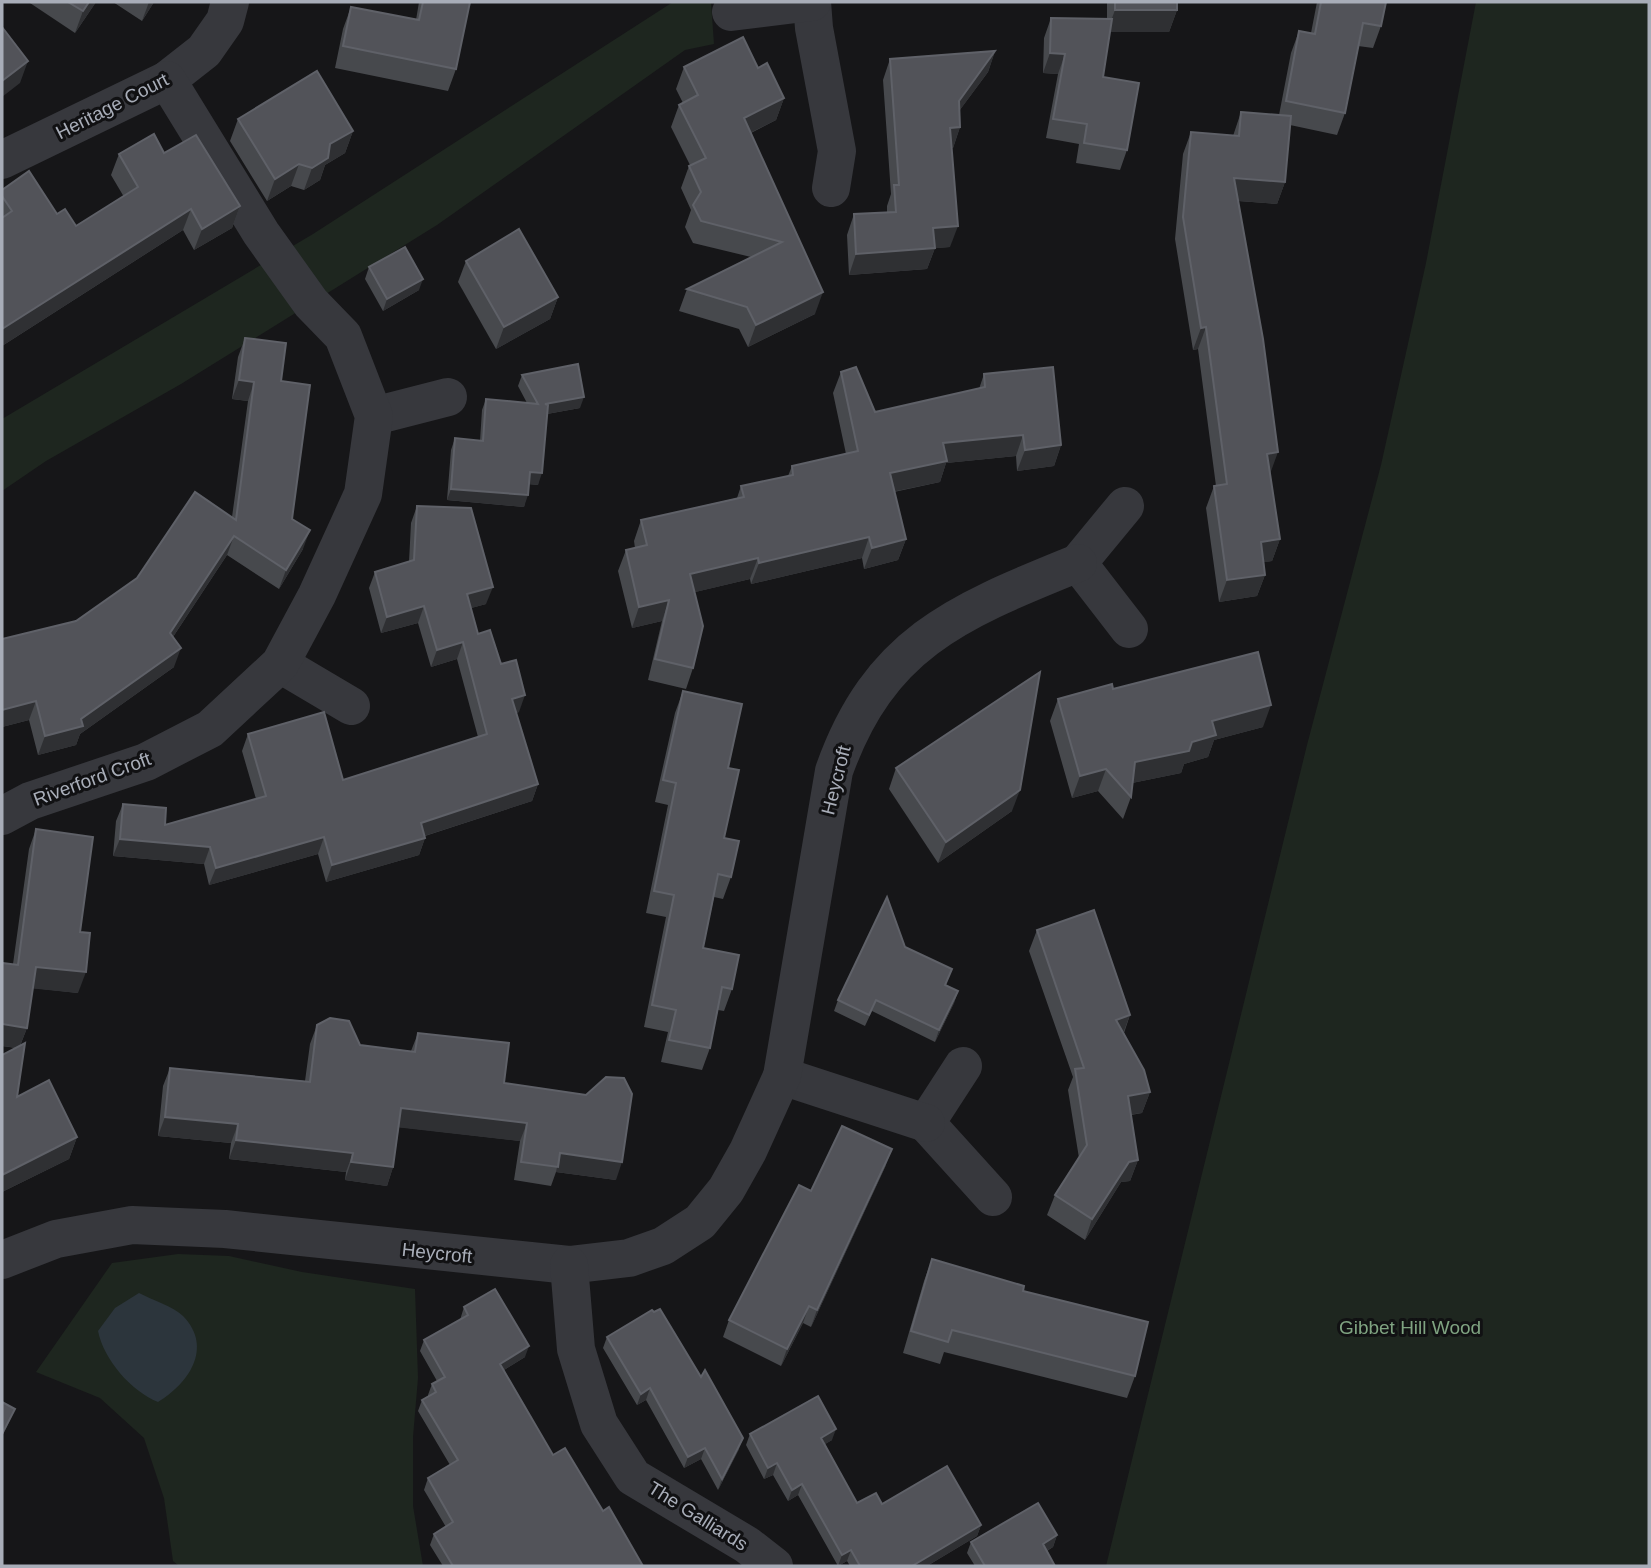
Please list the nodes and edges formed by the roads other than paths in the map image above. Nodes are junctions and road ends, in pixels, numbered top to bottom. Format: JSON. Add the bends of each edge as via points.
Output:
{"nodes":[{"id":1,"x":230,"y":2,"type":"edge"},
{"id":2,"x":812,"y":2,"type":"edge"},
{"id":3,"x":731,"y":12,"type":"dead end"},
{"id":4,"x":167,"y":80,"type":"junction"},
{"id":5,"x":2,"y":160,"type":"edge"},
{"id":6,"x":831,"y":188,"type":"dead end"},
{"id":7,"x":448,"y":397,"type":"dead end"},
{"id":8,"x":374,"y":416,"type":"junction"},
{"id":9,"x":1125,"y":506,"type":"dead end"},
{"id":10,"x":1078,"y":563,"type":"junction"},
{"id":11,"x":1129,"y":629,"type":"dead end"},
{"id":12,"x":280,"y":664,"type":"junction"},
{"id":13,"x":351,"y":706,"type":"dead end"},
{"id":14,"x":2,"y":816,"type":"edge"},
{"id":15,"x":963,"y":1066,"type":"dead end"},
{"id":16,"x":782,"y":1076,"type":"junction"},
{"id":17,"x":926,"y":1123,"type":"junction"},
{"id":18,"x":993,"y":1197,"type":"dead end"},
{"id":19,"x":2,"y":1260,"type":"edge"},
{"id":20,"x":569,"y":1265,"type":"junction"},
{"id":21,"x":774,"y":1566,"type":"edge"}],
"edges":[{"from":1,"to":4,"type":"street","name":"Heritage Court","via":[[225,21],[204,51]]},
{"from":2,"to":3,"type":"street"},
{"from":2,"to":6,"type":"street","via":[[837,151]]},
{"from":4,"to":5,"type":"street","name":"Heritage Court"},
{"from":4,"to":8,"type":"street","name":"Riverford Croft","via":[[261,233],[311,303],[343,336]]},
{"from":7,"to":8,"type":"street"},
{"from":8,"to":12,"type":"street","name":"Riverford Croft","via":[[363,494]]},
{"from":9,"to":10,"type":"street","name":"Heycroft"},
{"from":10,"to":11,"type":"street"},
{"from":10,"to":16,"type":"street","name":"Heycroft","via":[[985,602],[934,630],[887,673],[848,733],[834,771]]},
{"from":12,"to":13,"type":"street"},
{"from":12,"to":14,"type":"street","name":"Riverford Croft","via":[[210,729],[146,762],[30,801]]},
{"from":15,"to":17,"type":"street"},
{"from":16,"to":17,"type":"street"},
{"from":16,"to":20,"type":"street","name":"Heycroft","via":[[748,1151],[726,1190],[700,1222],[663,1246],[629,1258]]},
{"from":17,"to":18,"type":"street"},
{"from":19,"to":20,"type":"street","name":"Heycroft","via":[[56,1239],[132,1225],[276,1233]]},
{"from":20,"to":21,"type":"street","name":"The Galliards","via":[[576,1349],[599,1423],[633,1477]]}]}
